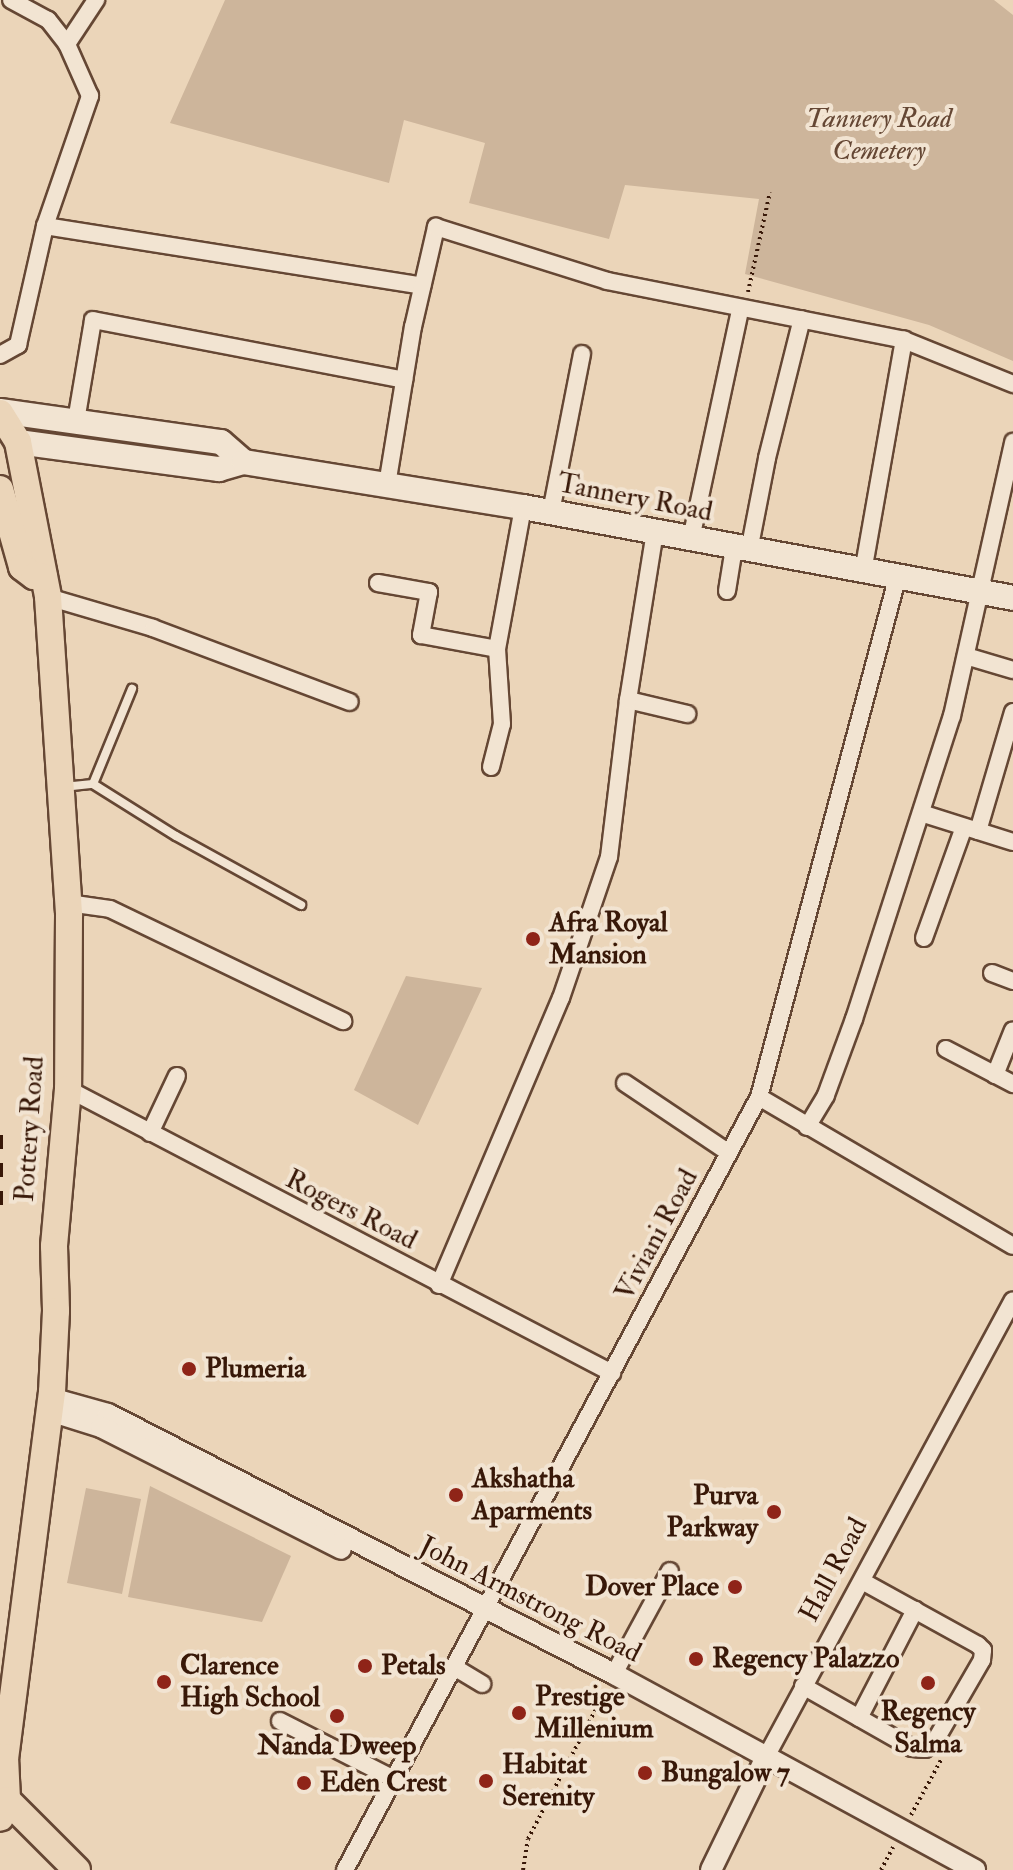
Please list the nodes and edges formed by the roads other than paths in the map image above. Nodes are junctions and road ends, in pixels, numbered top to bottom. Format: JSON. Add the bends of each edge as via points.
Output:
{"nodes":[{"id":1,"x":11,"y":0,"type":"edge"},
{"id":2,"x":96,"y":0,"type":"edge"},
{"id":3,"x":37,"y":6,"type":"edge"},
{"id":4,"x":67,"y":44,"type":"junction"},
{"id":5,"x":45,"y":226,"type":"junction"},
{"id":6,"x":422,"y":286,"type":"junction"},
{"id":7,"x":742,"y":310,"type":"junction"},
{"id":8,"x":802,"y":319,"type":"junction"},
{"id":9,"x":904,"y":340,"type":"junction"},
{"id":10,"x":582,"y":354,"type":"dead end"},
{"id":11,"x":0,"y":355,"type":"edge"},
{"id":12,"x":404,"y":380,"type":"junction"},
{"id":13,"x":1013,"y":384,"type":"edge"},
{"id":14,"x":0,"y":412,"type":"edge"},
{"id":15,"x":76,"y":421,"type":"junction"},
{"id":16,"x":9,"y":441,"type":"edge"},
{"id":17,"x":1013,"y":442,"type":"edge"},
{"id":18,"x":244,"y":462,"type":"junction"},
{"id":19,"x":387,"y":485,"type":"junction"},
{"id":20,"x":0,"y":489,"type":"edge"},
{"id":21,"x":523,"y":507,"type":"junction"},
{"id":22,"x":551,"y":512,"type":"junction"},
{"id":23,"x":655,"y":532,"type":"junction"},
{"id":24,"x":691,"y":539,"type":"junction"},
{"id":25,"x":741,"y":550,"type":"junction"},
{"id":26,"x":863,"y":572,"type":"junction"},
{"id":27,"x":897,"y":579,"type":"junction"},
{"id":28,"x":378,"y":583,"type":"dead end"},
{"id":29,"x":46,"y":587,"type":"junction"},
{"id":30,"x":727,"y":591,"type":"dead end"},
{"id":31,"x":981,"y":592,"type":"junction"},
{"id":32,"x":1013,"y":598,"type":"edge"},
{"id":33,"x":497,"y":649,"type":"junction"},
{"id":34,"x":966,"y":656,"type":"junction"},
{"id":35,"x":1013,"y":670,"type":"edge"},
{"id":36,"x":132,"y":689,"type":"dead end"},
{"id":37,"x":628,"y":700,"type":"junction"},
{"id":38,"x":350,"y":702,"type":"dead end"},
{"id":39,"x":1013,"y":712,"type":"edge"},
{"id":40,"x":687,"y":714,"type":"dead end"},
{"id":41,"x":491,"y":767,"type":"dead end"},
{"id":42,"x":93,"y":784,"type":"junction"},
{"id":43,"x":62,"y":787,"type":"junction"},
{"id":44,"x":921,"y":813,"type":"junction"},
{"id":45,"x":971,"y":829,"type":"junction"},
{"id":46,"x":1013,"y":842,"type":"edge"},
{"id":47,"x":68,"y":903,"type":"junction"},
{"id":48,"x":301,"y":905,"type":"dead end"},
{"id":49,"x":924,"y":938,"type":"dead end"},
{"id":50,"x":992,"y":973,"type":"dead end"},
{"id":51,"x":1013,"y":981,"type":"edge"},
{"id":52,"x":343,"y":1021,"type":"dead end"},
{"id":53,"x":1013,"y":1030,"type":"edge"},
{"id":54,"x":946,"y":1049,"type":"dead end"},
{"id":55,"x":995,"y":1075,"type":"junction"},
{"id":56,"x":177,"y":1076,"type":"dead end"},
{"id":57,"x":625,"y":1083,"type":"dead end"},
{"id":58,"x":1013,"y":1084,"type":"edge"},
{"id":59,"x":68,"y":1089,"type":"junction"},
{"id":60,"x":759,"y":1097,"type":"junction"},
{"id":61,"x":807,"y":1127,"type":"junction"},
{"id":62,"x":150,"y":1133,"type":"junction"},
{"id":63,"x":729,"y":1153,"type":"junction"},
{"id":64,"x":54,"y":1246,"type":"junction"},
{"id":65,"x":1013,"y":1246,"type":"edge"},
{"id":66,"x":439,"y":1285,"type":"junction"},
{"id":67,"x":1013,"y":1300,"type":"edge"},
{"id":68,"x":612,"y":1373,"type":"junction"},
{"id":69,"x":50,"y":1405,"type":"junction"},
{"id":70,"x":670,"y":1571,"type":"dead end"},
{"id":71,"x":862,"y":1581,"type":"junction"},
{"id":72,"x":915,"y":1610,"type":"junction"},
{"id":73,"x":484,"y":1612,"type":"junction"},
{"id":74,"x":454,"y":1667,"type":"junction"},
{"id":75,"x":0,"y":1673,"type":"edge"},
{"id":76,"x":611,"y":1678,"type":"junction"},
{"id":77,"x":482,"y":1684,"type":"dead end"},
{"id":78,"x":803,"y":1686,"type":"junction"},
{"id":79,"x":859,"y":1718,"type":"junction"},
{"id":80,"x":280,"y":1721,"type":"dead end"},
{"id":81,"x":763,"y":1762,"type":"junction"},
{"id":82,"x":394,"y":1779,"type":"junction"},
{"id":83,"x":4,"y":1809,"type":"edge"},
{"id":84,"x":899,"y":1836,"type":"junction"},
{"id":85,"x":70,"y":1869,"type":"edge"},
{"id":86,"x":345,"y":1870,"type":"edge"},
{"id":87,"x":711,"y":1870,"type":"edge"},
{"id":88,"x":949,"y":1870,"type":"edge"},
{"id":89,"x":975,"y":1870,"type":"edge"}],
"edges":[{"from":1,"to":3,"type":"street"},
{"from":2,"to":4,"type":"street"},
{"from":3,"to":4,"type":"street"},
{"from":4,"to":5,"type":"street","via":[[90,96]]},
{"from":5,"to":6,"type":"street"},
{"from":5,"to":11,"type":"street","via":[[18,345]]},
{"from":6,"to":7,"type":"street","via":[[436,227],[607,281]]},
{"from":6,"to":12,"type":"street"},
{"from":7,"to":8,"type":"street"},
{"from":7,"to":24,"type":"street"},
{"from":8,"to":9,"type":"street"},
{"from":8,"to":25,"type":"street"},
{"from":9,"to":13,"type":"street"},
{"from":9,"to":26,"type":"street"},
{"from":10,"to":22,"type":"street"},
{"from":12,"to":15,"type":"street","via":[[93,320]]},
{"from":12,"to":19,"type":"street"},
{"from":14,"to":15,"type":"main road","name":"Tannery Road"},
{"from":14,"to":16,"type":"main road"},
{"from":15,"to":18,"type":"main road","name":"Tannery Road","via":[[221,442]]},
{"from":16,"to":18,"type":"main road","name":"Tannery Road","via":[[219,469]]},
{"from":16,"to":29,"type":"main road","name":"Pottery Road"},
{"from":17,"to":31,"type":"street"},
{"from":18,"to":19,"type":"main road","name":"Tannery Road"},
{"from":19,"to":21,"type":"main road","name":"Tannery Road"},
{"from":20,"to":29,"type":"main road","via":[[22,567]]},
{"from":21,"to":22,"type":"main road","name":"Tannery Road"},
{"from":21,"to":33,"type":"street"},
{"from":22,"to":23,"type":"main road","name":"Tannery Road"},
{"from":23,"to":24,"type":"main road","name":"Tannery Road"},
{"from":23,"to":37,"type":"street"},
{"from":24,"to":25,"type":"main road","name":"Tannery Road"},
{"from":25,"to":26,"type":"main road","name":"Tannery Road"},
{"from":25,"to":30,"type":"street"},
{"from":26,"to":27,"type":"main road","name":"Tannery Road"},
{"from":27,"to":31,"type":"main road","name":"Tannery Road"},
{"from":27,"to":60,"type":"street","name":"Viviani Road"},
{"from":28,"to":33,"type":"street","via":[[429,592],[421,635]]},
{"from":29,"to":38,"type":"street"},
{"from":29,"to":43,"type":"main road","name":"Pottery Road"},
{"from":31,"to":32,"type":"main road","name":"Tannery Road"},
{"from":31,"to":34,"type":"street"},
{"from":33,"to":41,"type":"street","via":[[502,724]]},
{"from":34,"to":35,"type":"street"},
{"from":34,"to":44,"type":"street"},
{"from":36,"to":42,"type":"lane"},
{"from":37,"to":40,"type":"street"},
{"from":37,"to":66,"type":"street","via":[[609,857],[561,998]]},
{"from":39,"to":45,"type":"street"},
{"from":42,"to":43,"type":"lane"},
{"from":42,"to":48,"type":"lane"},
{"from":43,"to":47,"type":"main road","name":"Pottery Road"},
{"from":44,"to":45,"type":"street"},
{"from":44,"to":61,"type":"street","via":[[854,1019],[826,1095]]},
{"from":45,"to":46,"type":"street"},
{"from":45,"to":49,"type":"street"},
{"from":47,"to":52,"type":"street","via":[[110,909]]},
{"from":47,"to":59,"type":"main road","name":"Pottery Road"},
{"from":50,"to":51,"type":"street"},
{"from":53,"to":55,"type":"street"},
{"from":54,"to":55,"type":"street"},
{"from":55,"to":58,"type":"street"},
{"from":56,"to":62,"type":"street"},
{"from":57,"to":63,"type":"street"},
{"from":59,"to":62,"type":"street","name":"Rogers Road"},
{"from":59,"to":64,"type":"main road","name":"Pottery Road"},
{"from":60,"to":61,"type":"street"},
{"from":60,"to":63,"type":"street","name":"Viviani Road"},
{"from":61,"to":65,"type":"street"},
{"from":62,"to":66,"type":"street","name":"Rogers Road"},
{"from":63,"to":68,"type":"street","name":"Viviani Road"},
{"from":64,"to":69,"type":"main road","name":"Pottery Road"},
{"from":64,"to":75,"type":"main road"},
{"from":66,"to":68,"type":"street","name":"Rogers Road"},
{"from":67,"to":71,"type":"street","name":"Hall Road"},
{"from":68,"to":73,"type":"street","name":"Viviani Road"},
{"from":69,"to":73,"type":"street","name":"John Armstrong Road"},
{"from":69,"to":83,"type":"main road","name":"Pottery Road","via":[[5,1757]]},
{"from":70,"to":76,"type":"street"},
{"from":71,"to":72,"type":"street"},
{"from":71,"to":78,"type":"street","name":"Hall Road"},
{"from":72,"to":79,"type":"street"},
{"from":72,"to":79,"type":"street","via":[[978,1645],[982,1660],[935,1741],[925,1749],[912,1748]]},
{"from":73,"to":74,"type":"street","name":"Viviani Road"},
{"from":73,"to":76,"type":"street","name":"John Armstrong Road"},
{"from":74,"to":77,"type":"street"},
{"from":74,"to":82,"type":"street","name":"Viviani Road"},
{"from":76,"to":81,"type":"street","name":"John Armstrong Road"},
{"from":78,"to":79,"type":"street"},
{"from":78,"to":81,"type":"street","name":"Hall Road"},
{"from":80,"to":82,"type":"street"},
{"from":81,"to":84,"type":"street","name":"John Armstrong Road"},
{"from":81,"to":87,"type":"street","name":"Hall Road"},
{"from":82,"to":86,"type":"street","name":"Viviani Road"},
{"from":83,"to":85,"type":"main road"},
{"from":84,"to":88,"type":"street","name":"John Armstrong Road"},
{"from":84,"to":89,"type":"street","name":"John Armstrong Road"}]}
